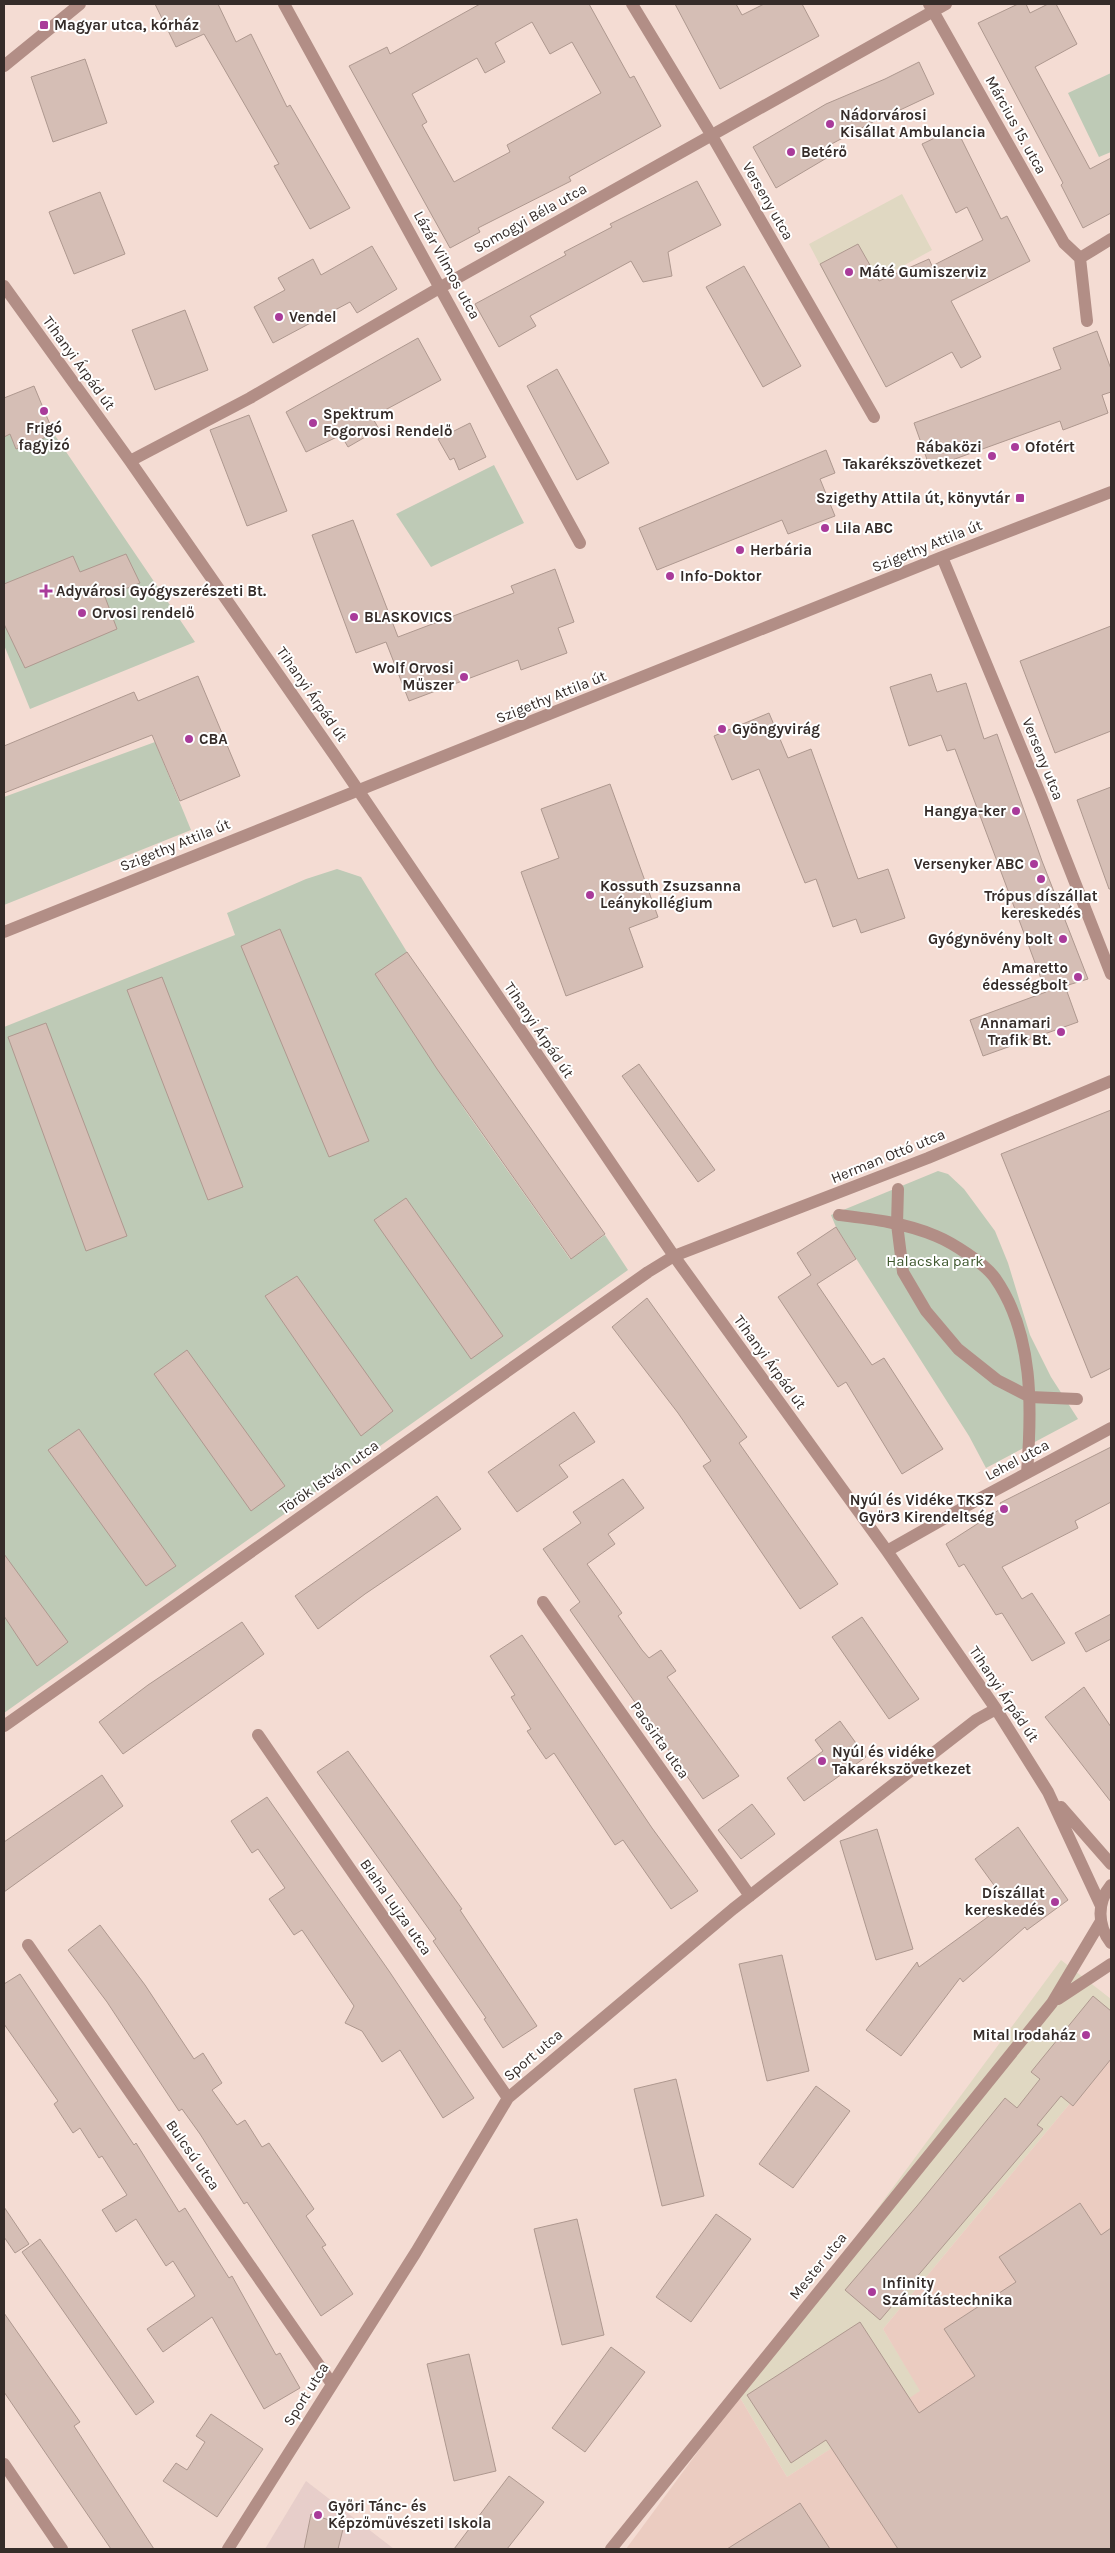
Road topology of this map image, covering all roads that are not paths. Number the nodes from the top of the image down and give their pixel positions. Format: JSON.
{"nodes":[{"id":1,"x":80,"y":4,"type":"edge"},
{"id":2,"x":284,"y":4,"type":"edge"},
{"id":3,"x":632,"y":4,"type":"edge"},
{"id":4,"x":946,"y":4,"type":"edge"},
{"id":5,"x":931,"y":7,"type":"edge"},
{"id":6,"x":32,"y":43,"type":"junction"},
{"id":7,"x":4,"y":61,"type":"edge"},
{"id":8,"x":4,"y":66,"type":"edge"},
{"id":9,"x":712,"y":136,"type":"junction"},
{"id":10,"x":1111,"y":239,"type":"edge"},
{"id":11,"x":1080,"y":258,"type":"junction"},
{"id":12,"x":4,"y":286,"type":"edge"},
{"id":13,"x":441,"y":287,"type":"junction"},
{"id":14,"x":1087,"y":321,"type":"dead end"},
{"id":15,"x":874,"y":416,"type":"dead end"},
{"id":16,"x":130,"y":461,"type":"junction"},
{"id":17,"x":1111,"y":492,"type":"edge"},
{"id":18,"x":580,"y":543,"type":"dead end"},
{"id":19,"x":942,"y":557,"type":"junction"},
{"id":20,"x":358,"y":790,"type":"junction"},
{"id":21,"x":4,"y":932,"type":"edge"},
{"id":22,"x":1111,"y":974,"type":"edge"},
{"id":23,"x":1111,"y":1081,"type":"edge"},
{"id":24,"x":898,"y":1190,"type":"dead end"},
{"id":25,"x":840,"y":1215,"type":"dead end"},
{"id":26,"x":897,"y":1224,"type":"junction"},
{"id":27,"x":674,"y":1256,"type":"junction"},
{"id":28,"x":1030,"y":1397,"type":"junction"},
{"id":29,"x":1077,"y":1399,"type":"dead end"},
{"id":30,"x":1111,"y":1428,"type":"edge"},
{"id":31,"x":1027,"y":1473,"type":"junction"},
{"id":32,"x":887,"y":1551,"type":"junction"},
{"id":33,"x":543,"y":1602,"type":"dead end"},
{"id":34,"x":996,"y":1709,"type":"junction"},
{"id":35,"x":4,"y":1726,"type":"edge"},
{"id":36,"x":258,"y":1735,"type":"dead end"},
{"id":37,"x":1048,"y":1792,"type":"junction"},
{"id":38,"x":1111,"y":1864,"type":"edge"},
{"id":39,"x":1111,"y":1885,"type":"edge"},
{"id":40,"x":750,"y":1896,"type":"junction"},
{"id":41,"x":1101,"y":1906,"type":"junction"},
{"id":42,"x":1101,"y":1922,"type":"junction"},
{"id":43,"x":1111,"y":1943,"type":"edge"},
{"id":44,"x":28,"y":1946,"type":"dead end"},
{"id":45,"x":1111,"y":1964,"type":"edge"},
{"id":46,"x":1052,"y":2003,"type":"junction"},
{"id":47,"x":508,"y":2098,"type":"junction"},
{"id":48,"x":332,"y":2384,"type":"junction"},
{"id":49,"x":4,"y":2464,"type":"edge"},
{"id":50,"x":62,"y":2549,"type":"edge"},
{"id":51,"x":228,"y":2549,"type":"edge"},
{"id":52,"x":611,"y":2549,"type":"edge"}],
"edges":[{"from":1,"to":6,"type":"street"},
{"from":2,"to":13,"type":"street","name":"Lázár Vilmos utca"},
{"from":3,"to":9,"type":"street","name":"Verseny utca"},
{"from":4,"to":5,"type":"street","name":"Somogyi Béla utca"},
{"from":5,"to":9,"type":"street","name":"Somogyi Béla utca"},
{"from":5,"to":11,"type":"street","name":"Március 15. utca"},
{"from":6,"to":7,"type":"street"},
{"from":6,"to":8,"type":"street"},
{"from":9,"to":13,"type":"street","name":"Somogyi Béla utca"},
{"from":9,"to":15,"type":"street","name":"Verseny utca"},
{"from":10,"to":11,"type":"street"},
{"from":11,"to":14,"type":"street"},
{"from":12,"to":16,"type":"street","name":"Tihanyi Árpád út"},
{"from":13,"to":16,"type":"street","name":"Somogyi Béla utca"},
{"from":13,"to":18,"type":"street","name":"Lázár Vilmos utca"},
{"from":16,"to":20,"type":"street","name":"Tihanyi Árpád út"},
{"from":17,"to":19,"type":"street","name":"Szigethy Attila út"},
{"from":19,"to":20,"type":"street","name":"Szigethy Attila út"},
{"from":19,"to":22,"type":"street","name":"Verseny utca"},
{"from":20,"to":21,"type":"street","name":"Szigethy Attila út"},
{"from":20,"to":27,"type":"street","name":"Tihanyi Árpád út"},
{"from":23,"to":27,"type":"street","name":"Herman Ottó utca"},
{"from":24,"to":26,"type":"street"},
{"from":25,"to":26,"type":"street"},
{"from":26,"to":28,"type":"street"},
{"from":26,"to":28,"type":"street"},
{"from":27,"to":32,"type":"street","name":"Tihanyi Árpád út"},
{"from":27,"to":35,"type":"street","name":"Török István utca"},
{"from":28,"to":29,"type":"street"},
{"from":28,"to":31,"type":"street"},
{"from":30,"to":31,"type":"street","name":"Lehel utca"},
{"from":31,"to":32,"type":"street","name":"Lehel utca"},
{"from":32,"to":34,"type":"street","name":"Tihanyi Árpád út"},
{"from":33,"to":40,"type":"street","name":"Pacsirta utca"},
{"from":34,"to":37,"type":"street","name":"Tihanyi Árpád út"},
{"from":34,"to":40,"type":"street","name":"Sport utca"},
{"from":36,"to":47,"type":"street","name":"Blaha Lujza utca"},
{"from":37,"to":38,"type":"street","name":"Tihanyi Árpád út"},
{"from":37,"to":41,"type":"street","name":"Tihanyi Árpád út"},
{"from":39,"to":41,"type":"street","name":"Tihanyi Árpád út"},
{"from":40,"to":47,"type":"street","name":"Sport utca"},
{"from":41,"to":42,"type":"street","name":"Tihanyi Árpád út"},
{"from":42,"to":43,"type":"street","name":"Tihanyi Árpád út"},
{"from":42,"to":46,"type":"street","name":"Mester utca"},
{"from":44,"to":48,"type":"street","name":"Bulcsú utca"},
{"from":45,"to":46,"type":"street","name":"Mester utca"},
{"from":46,"to":52,"type":"street","name":"Mester utca"},
{"from":47,"to":48,"type":"street","name":"Sport utca"},
{"from":48,"to":51,"type":"street","name":"Sport utca"},
{"from":49,"to":50,"type":"street"}]}
